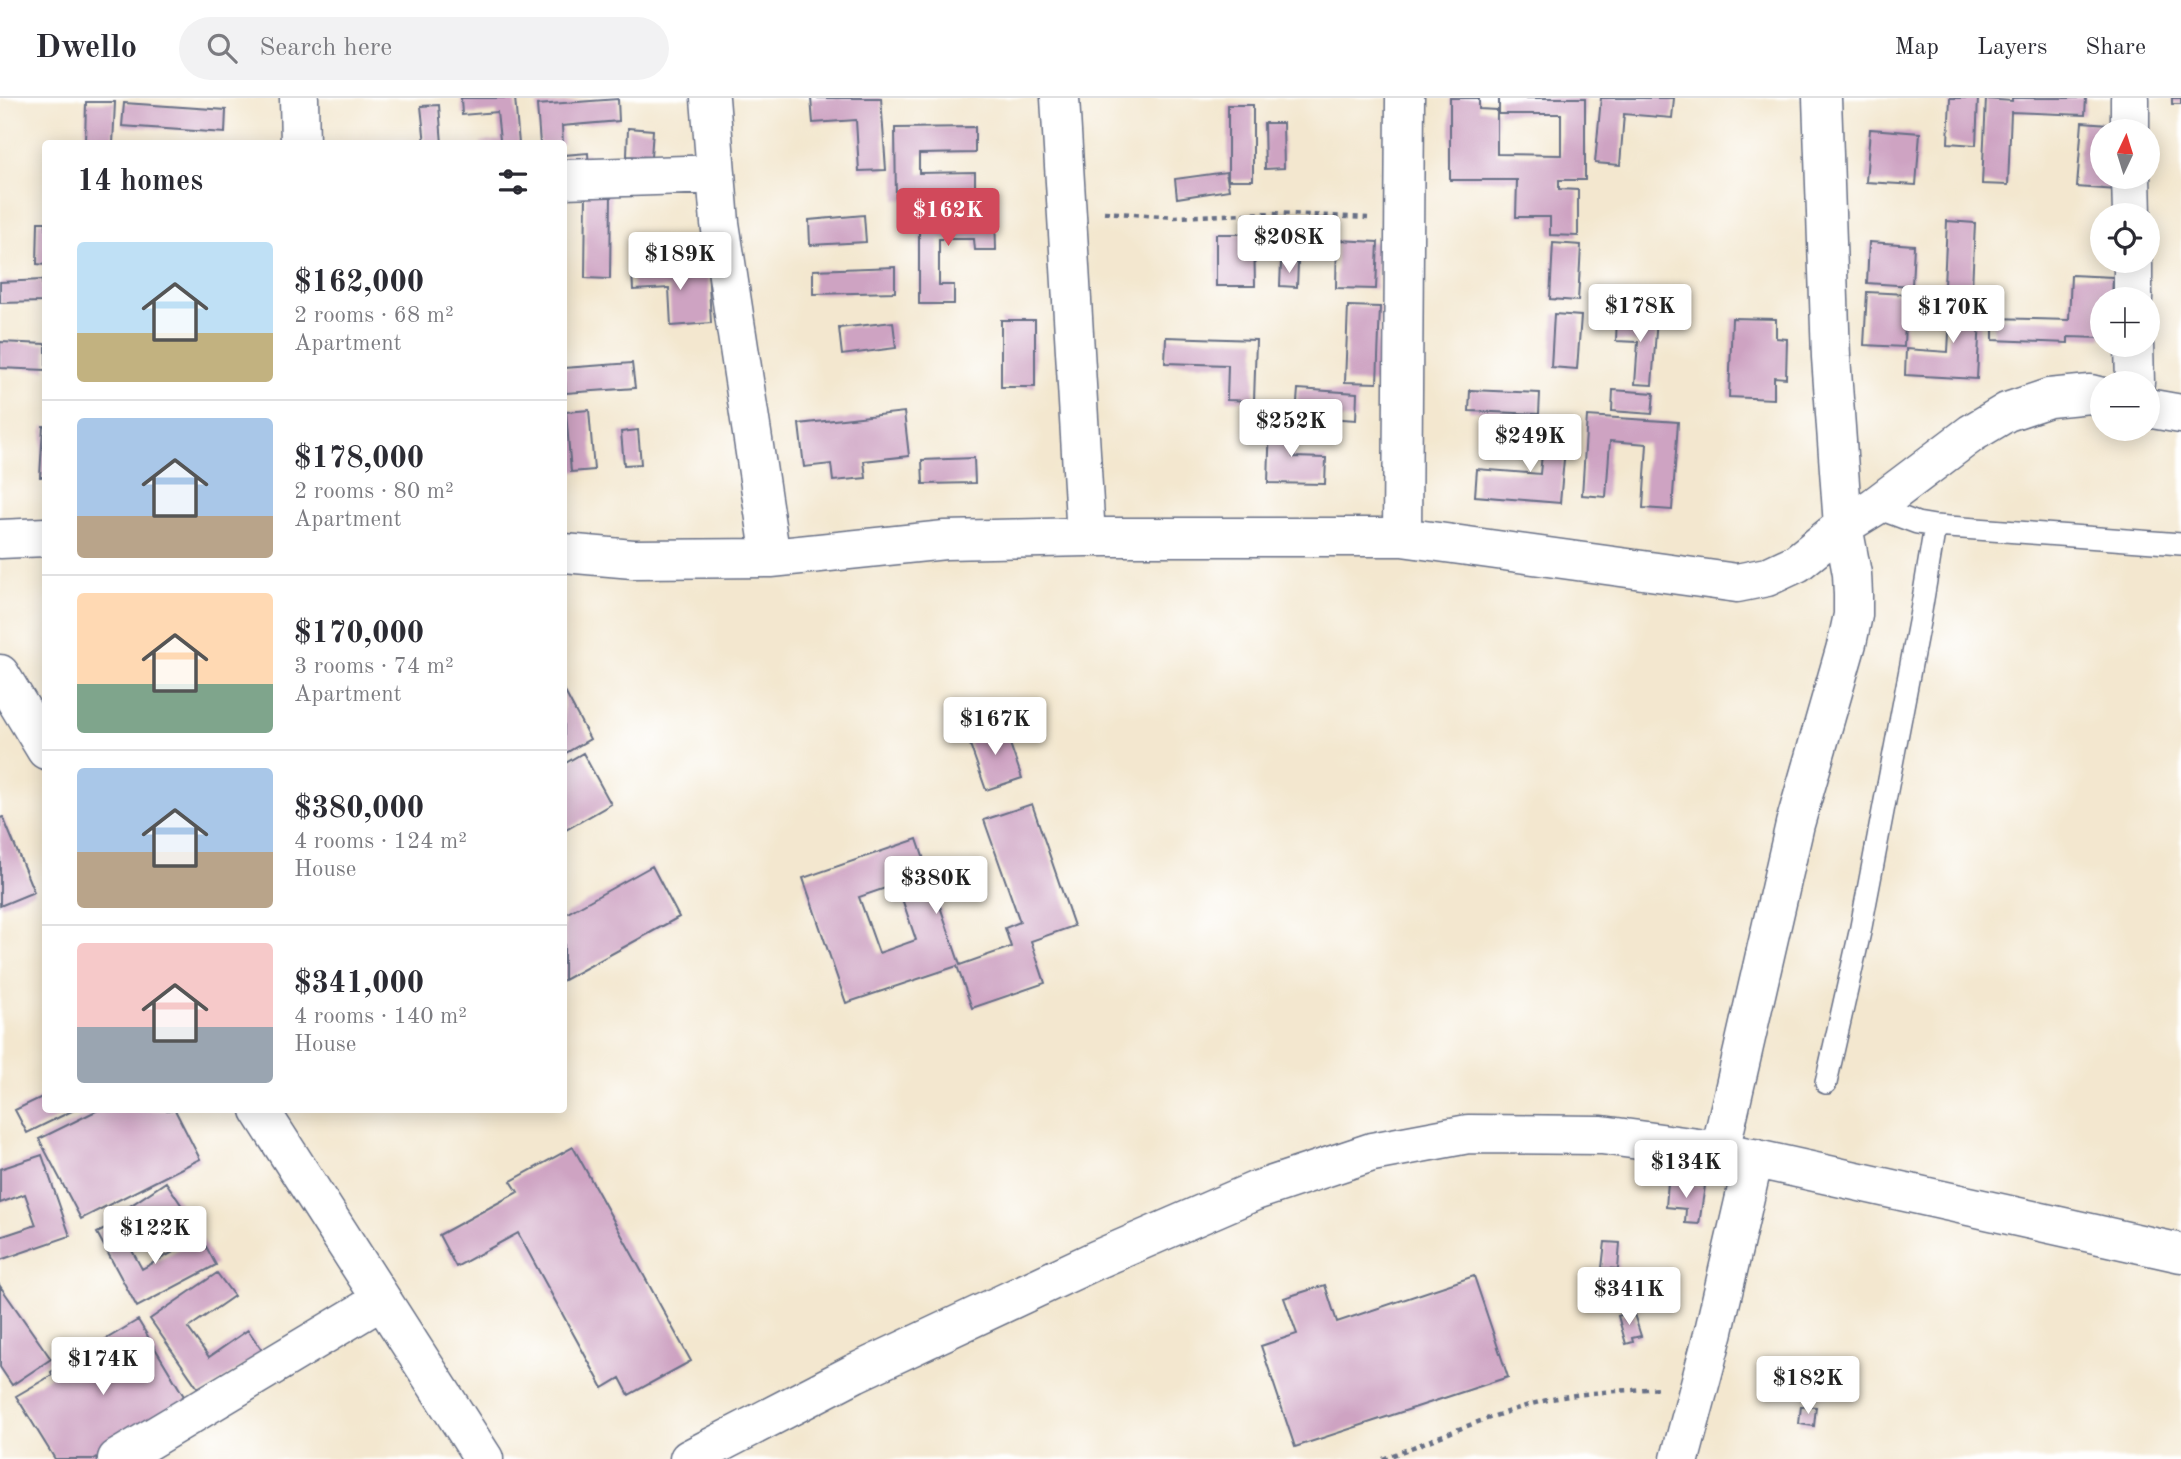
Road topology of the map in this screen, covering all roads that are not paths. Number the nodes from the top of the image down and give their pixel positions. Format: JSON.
{"nodes":[{"id":1,"x":299,"y":98,"type":"edge"},
{"id":2,"x":709,"y":98,"type":"edge"},
{"id":3,"x":1060,"y":98,"type":"edge"},
{"id":4,"x":1405,"y":98,"type":"edge"},
{"id":5,"x":1822,"y":98,"type":"edge"},
{"id":6,"x":2130,"y":98,"type":"edge"},
{"id":7,"x":2130,"y":119,"type":"edge"},
{"id":8,"x":300,"y":140,"type":"edge"},
{"id":9,"x":716,"y":174,"type":"junction"},
{"id":10,"x":567,"y":179,"type":"edge"},
{"id":11,"x":2090,"y":394,"type":"edge"},
{"id":12,"x":2160,"y":410,"type":"edge"},
{"id":13,"x":2181,"y":414,"type":"edge"},
{"id":14,"x":1858,"y":517,"type":"junction"},
{"id":15,"x":1936,"y":526,"type":"junction"},
{"id":16,"x":42,"y":537,"type":"edge"},
{"id":17,"x":1086,"y":537,"type":"junction"},
{"id":18,"x":1402,"y":537,"type":"junction"},
{"id":19,"x":0,"y":538,"type":"edge"},
{"id":20,"x":2181,"y":544,"type":"edge"},
{"id":21,"x":567,"y":553,"type":"edge"},
{"id":22,"x":771,"y":558,"type":"junction"},
{"id":23,"x":0,"y":674,"type":"edge"},
{"id":24,"x":11,"y":718,"type":"edge"},
{"id":25,"x":42,"y":746,"type":"edge"},
{"id":26,"x":1826,"y":1083,"type":"dead end"},
{"id":27,"x":262,"y":1113,"type":"edge"},
{"id":28,"x":1737,"y":1154,"type":"junction"},
{"id":29,"x":2181,"y":1253,"type":"edge"},
{"id":30,"x":382,"y":1300,"type":"junction"},
{"id":31,"x":117,"y":1459,"type":"edge"},
{"id":32,"x":484,"y":1459,"type":"edge"},
{"id":33,"x":689,"y":1459,"type":"edge"},
{"id":34,"x":1680,"y":1459,"type":"edge"}],
"edges":[{"from":1,"to":8,"type":"street"},
{"from":2,"to":9,"type":"street"},
{"from":3,"to":17,"type":"street"},
{"from":4,"to":18,"type":"street"},
{"from":5,"to":14,"type":"street"},
{"from":6,"to":7,"type":"street"},
{"from":9,"to":10,"type":"street"},
{"from":9,"to":22,"type":"street"},
{"from":11,"to":14,"type":"street"},
{"from":12,"to":13,"type":"street"},
{"from":14,"to":15,"type":"lane"},
{"from":14,"to":18,"type":"street"},
{"from":14,"to":28,"type":"street"},
{"from":15,"to":20,"type":"lane"},
{"from":15,"to":26,"type":"lane"},
{"from":16,"to":19,"type":"street"},
{"from":17,"to":18,"type":"street"},
{"from":17,"to":22,"type":"street"},
{"from":21,"to":22,"type":"street"},
{"from":23,"to":24,"type":"street"},
{"from":24,"to":25,"type":"street"},
{"from":27,"to":30,"type":"street"},
{"from":28,"to":29,"type":"street"},
{"from":28,"to":33,"type":"street"},
{"from":28,"to":34,"type":"street"},
{"from":30,"to":31,"type":"street"},
{"from":30,"to":32,"type":"street"}]}
